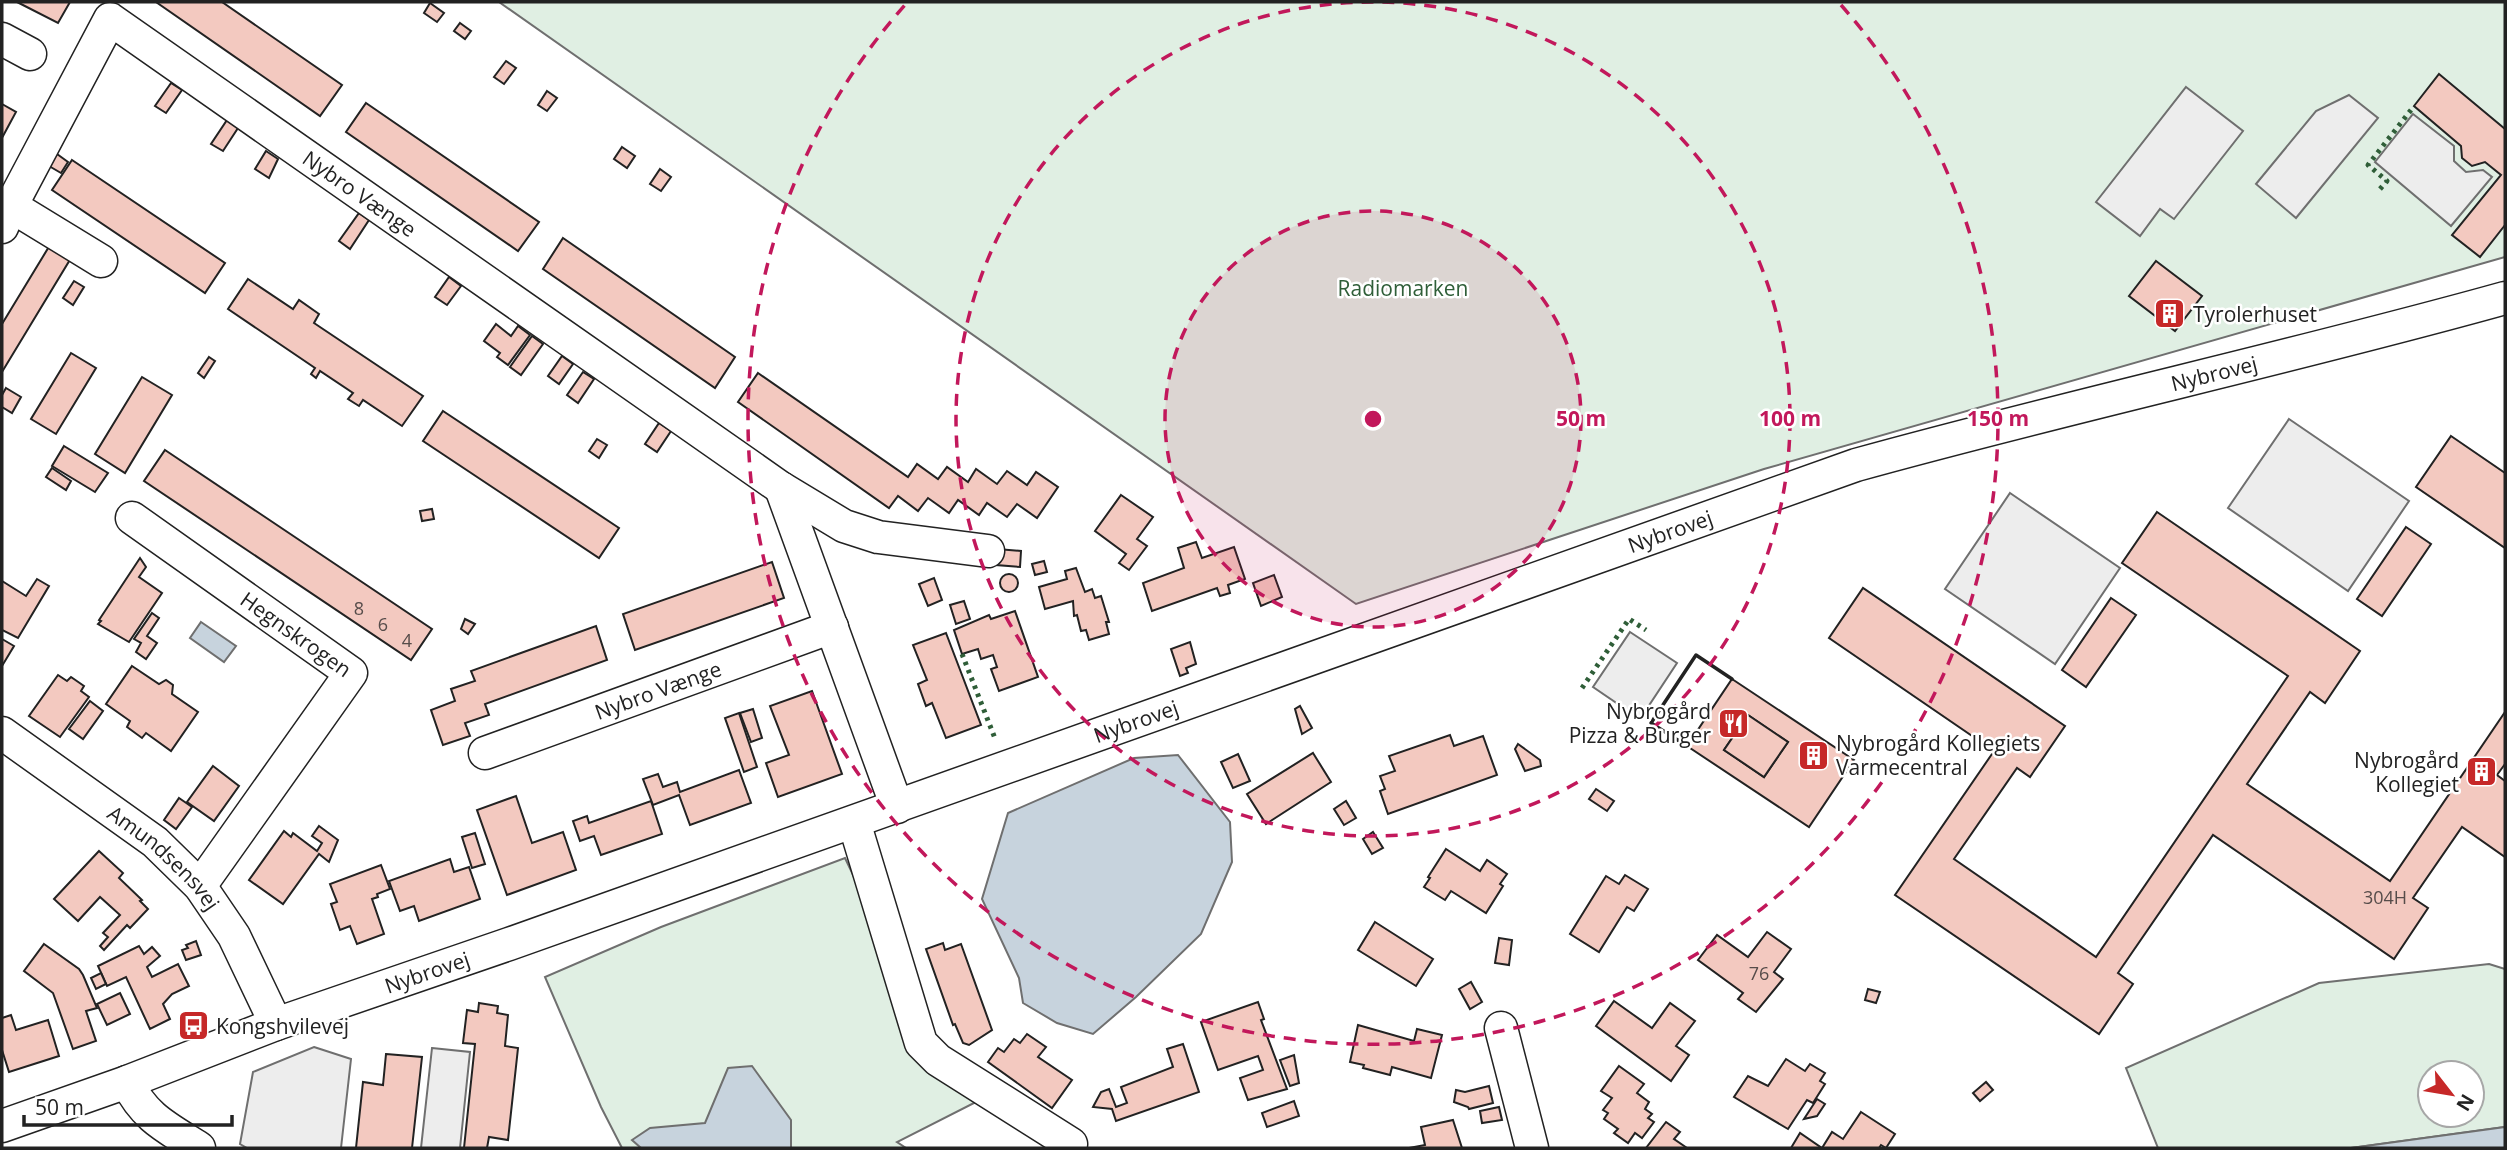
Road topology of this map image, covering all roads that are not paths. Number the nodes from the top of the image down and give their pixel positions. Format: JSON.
{"nodes":[{"id":1,"x":2,"y":40,"type":"edge"},
{"id":2,"x":30,"y":54,"type":"dead end"},
{"id":3,"x":6,"y":217,"type":"edge"},
{"id":4,"x":101,"y":261,"type":"dead end"},
{"id":5,"x":2505,"y":298,"type":"edge"},
{"id":6,"x":781,"y":488,"type":"junction"},
{"id":7,"x":132,"y":518,"type":"dead end"},
{"id":8,"x":988,"y":551,"type":"dead end"},
{"id":9,"x":832,"y":627,"type":"junction"},
{"id":10,"x":2,"y":733,"type":"edge"},
{"id":11,"x":485,"y":753,"type":"dead end"},
{"id":12,"x":897,"y":807,"type":"junction"},
{"id":13,"x":854,"y":822,"type":"junction"},
{"id":14,"x":200,"y":886,"type":"junction"},
{"id":15,"x":276,"y":1024,"type":"junction"},
{"id":16,"x":1501,"y":1028,"type":"dead end"},
{"id":17,"x":127,"y":1082,"type":"junction"},
{"id":18,"x":2,"y":1126,"type":"edge"},
{"id":19,"x":1071,"y":1144,"type":"dead end"},
{"id":20,"x":199,"y":1148,"type":"edge"},
{"id":21,"x":1532,"y":1148,"type":"edge"}],
"edges":[{"from":1,"to":2,"type":"street"},
{"from":3,"to":4,"type":"street","name":"Nybro Vænge"},
{"from":3,"to":6,"type":"street","name":"Nybro Vænge"},
{"from":5,"to":12,"type":"street","name":"Nybrovej"},
{"from":6,"to":8,"type":"street","name":"Nybro Vænge"},
{"from":6,"to":9,"type":"street"},
{"from":7,"to":14,"type":"street","name":"Hegnskrogen"},
{"from":9,"to":11,"type":"street","name":"Nybro Vænge"},
{"from":9,"to":12,"type":"street"},
{"from":10,"to":14,"type":"street","name":"Amundsensvej"},
{"from":12,"to":13,"type":"street","name":"Nybrovej"},
{"from":13,"to":15,"type":"street","name":"Nybrovej"},
{"from":13,"to":19,"type":"street"},
{"from":14,"to":15,"type":"street","name":"Amundsensvej"},
{"from":15,"to":17,"type":"street","name":"Nybrovej"},
{"from":16,"to":21,"type":"street"},
{"from":17,"to":18,"type":"street","name":"Nybrovej"},
{"from":17,"to":20,"type":"street"}]}
